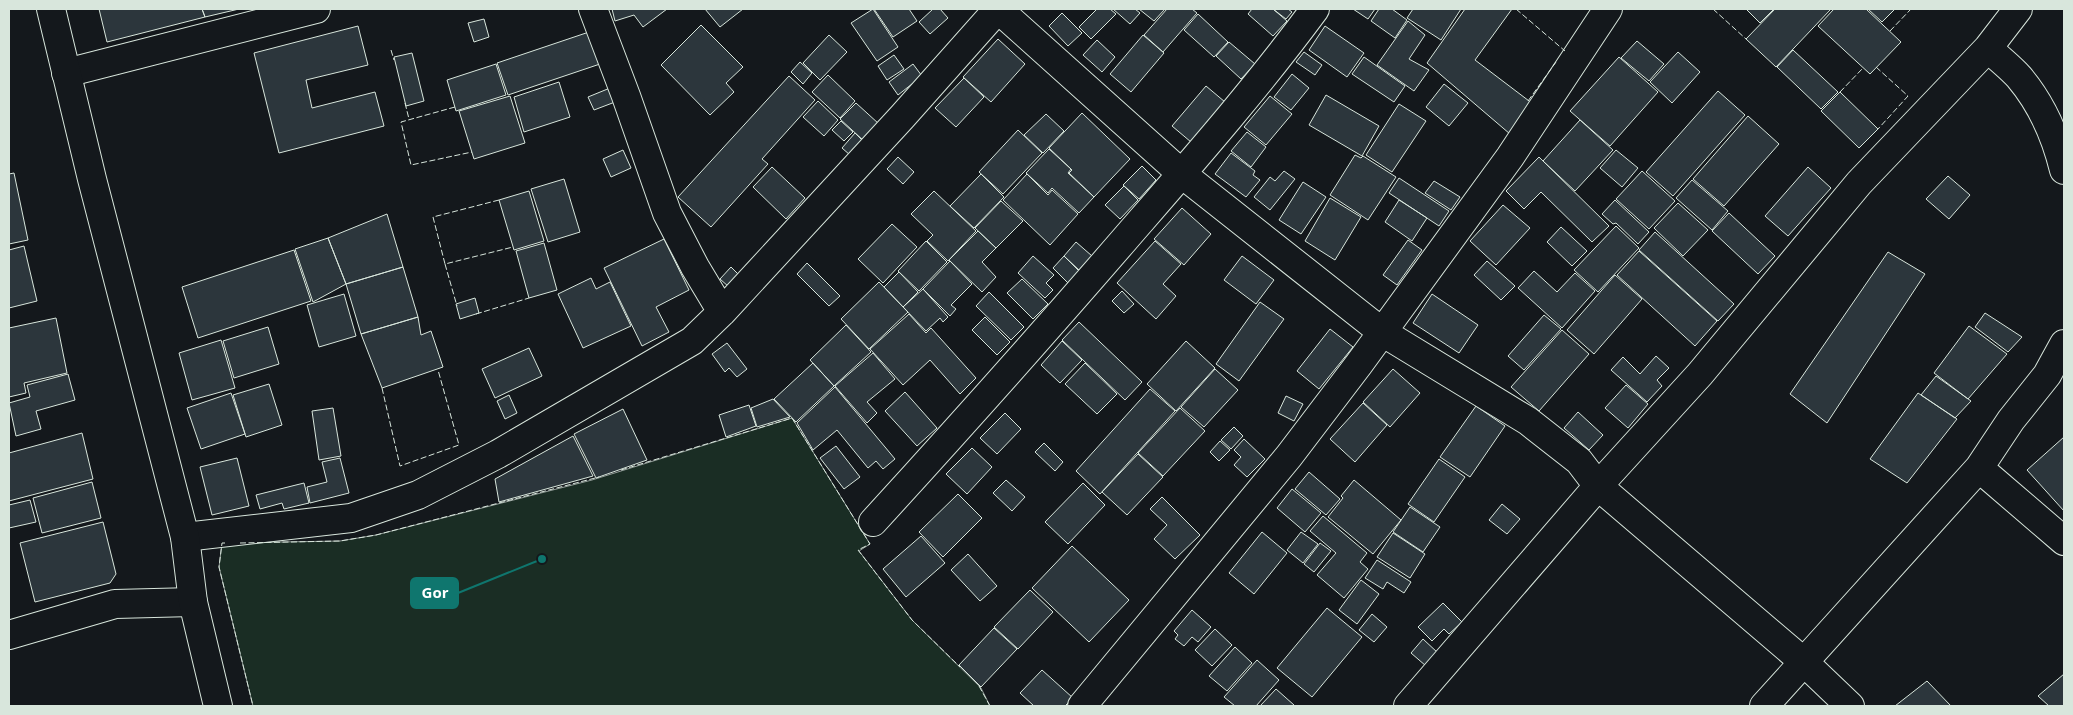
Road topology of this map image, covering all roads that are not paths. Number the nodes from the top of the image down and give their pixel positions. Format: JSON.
{"nodes":[{"id":1,"x":51,"y":9,"type":"edge"},
{"id":2,"x":316,"y":9,"type":"edge"},
{"id":3,"x":593,"y":9,"type":"edge"},
{"id":4,"x":998,"y":9,"type":"edge"},
{"id":5,"x":1315,"y":9,"type":"edge"},
{"id":6,"x":1608,"y":9,"type":"edge"},
{"id":7,"x":2018,"y":9,"type":"edge"},
{"id":8,"x":1988,"y":48,"type":"junction"},
{"id":9,"x":66,"y":73,"type":"junction"},
{"id":10,"x":2064,"y":170,"type":"edge"},
{"id":11,"x":1182,"y":174,"type":"junction"},
{"id":12,"x":722,"y":312,"type":"junction"},
{"id":13,"x":1382,"y":332,"type":"junction"},
{"id":14,"x":2064,"y":344,"type":"edge"},
{"id":15,"x":1979,"y":468,"type":"junction"},
{"id":16,"x":1598,"y":486,"type":"junction"},
{"id":17,"x":872,"y":522,"type":"dead end"},
{"id":18,"x":185,"y":537,"type":"junction"},
{"id":19,"x":2064,"y":541,"type":"edge"},
{"id":20,"x":193,"y":602,"type":"junction"},
{"id":21,"x":9,"y":635,"type":"edge"},
{"id":22,"x":1804,"y":663,"type":"junction"},
{"id":23,"x":218,"y":706,"type":"edge"},
{"id":24,"x":1082,"y":706,"type":"edge"},
{"id":25,"x":1408,"y":706,"type":"edge"},
{"id":26,"x":1764,"y":706,"type":"edge"},
{"id":27,"x":1850,"y":706,"type":"edge"}],
"edges":[{"from":1,"to":9,"type":"street"},
{"from":2,"to":9,"type":"street"},
{"from":3,"to":12,"type":"street"},
{"from":4,"to":11,"type":"street"},
{"from":4,"to":12,"type":"street"},
{"from":5,"to":11,"type":"street"},
{"from":6,"to":13,"type":"street"},
{"from":7,"to":8,"type":"street"},
{"from":8,"to":10,"type":"street"},
{"from":8,"to":16,"type":"street"},
{"from":9,"to":18,"type":"street"},
{"from":11,"to":13,"type":"street"},
{"from":11,"to":17,"type":"street"},
{"from":12,"to":18,"type":"street"},
{"from":13,"to":16,"type":"street"},
{"from":13,"to":24,"type":"street"},
{"from":14,"to":15,"type":"street"},
{"from":15,"to":19,"type":"street"},
{"from":15,"to":22,"type":"street"},
{"from":16,"to":22,"type":"street"},
{"from":16,"to":25,"type":"street"},
{"from":18,"to":20,"type":"street"},
{"from":20,"to":21,"type":"street"},
{"from":20,"to":23,"type":"street"},
{"from":22,"to":26,"type":"street"},
{"from":22,"to":27,"type":"street"}]}
